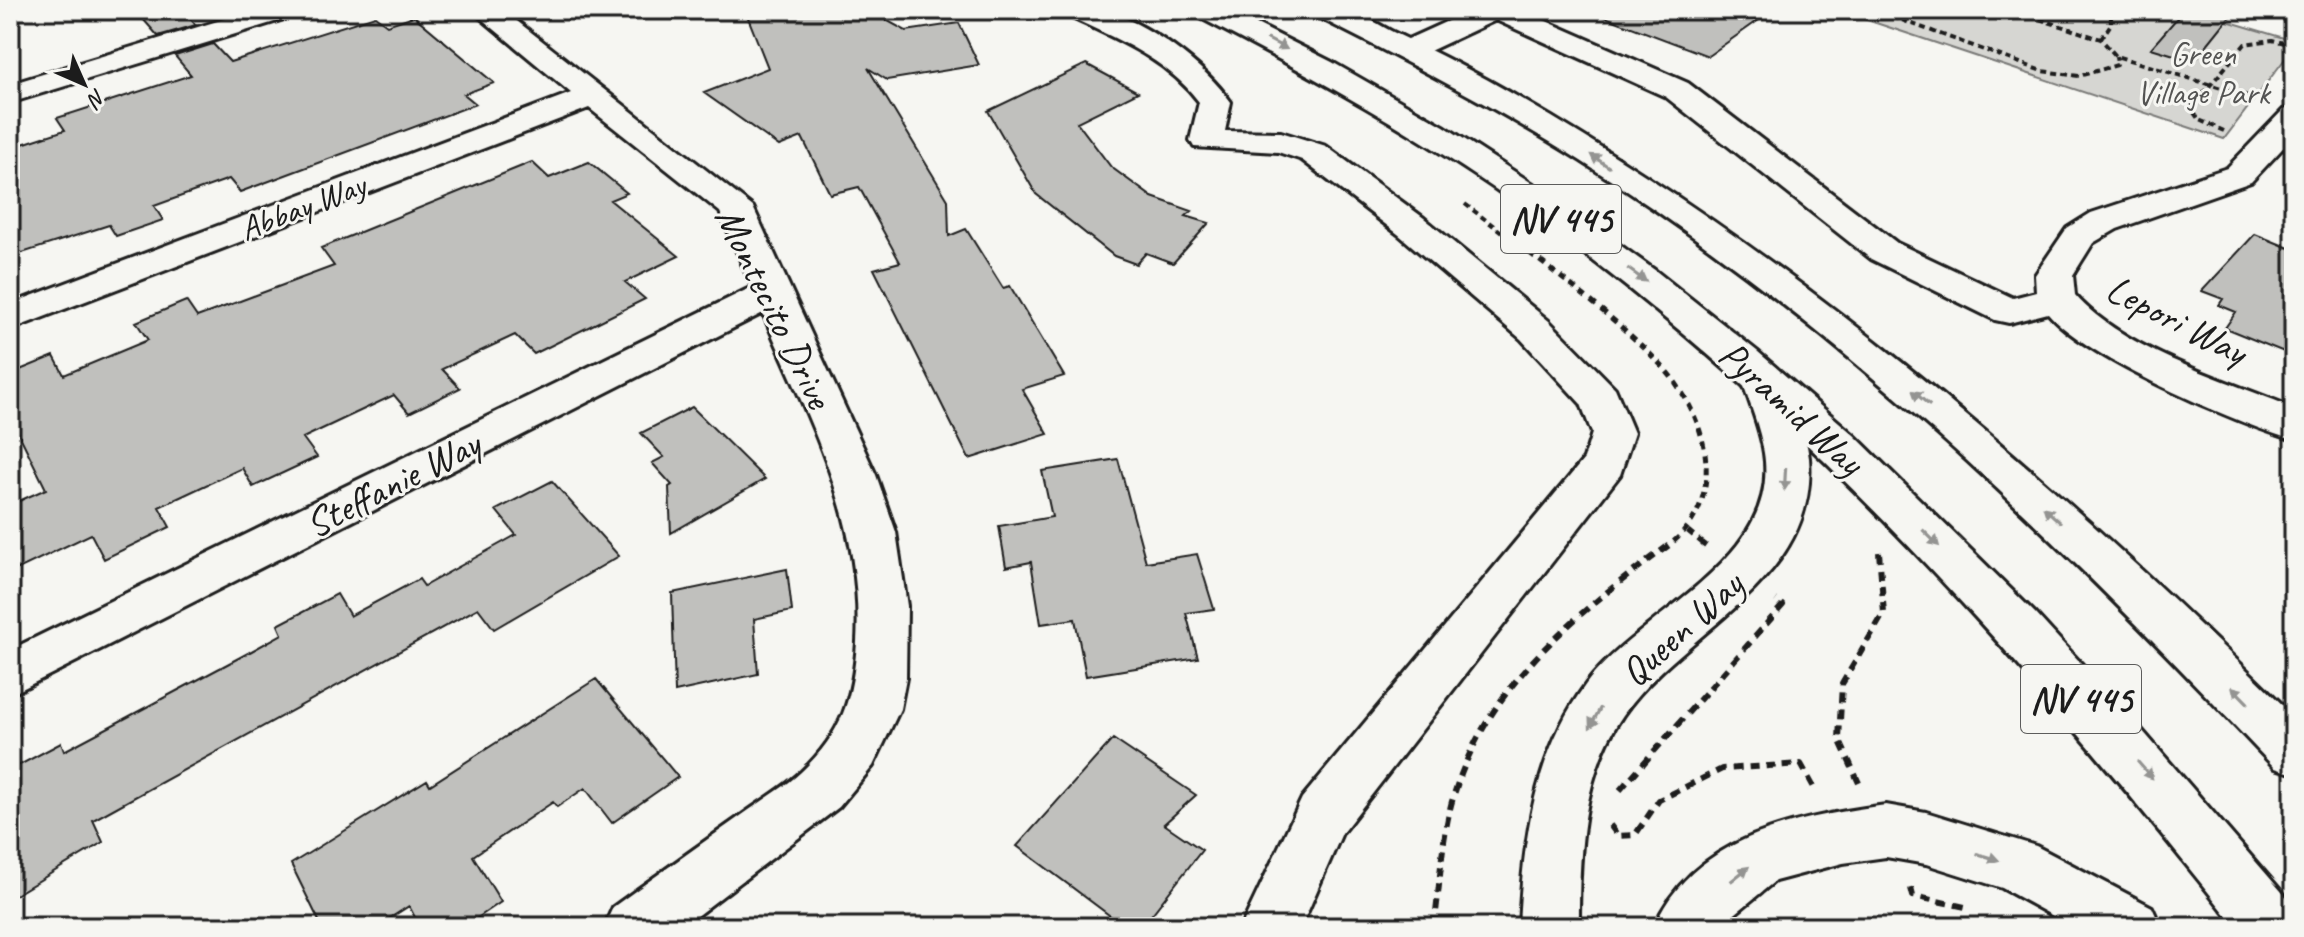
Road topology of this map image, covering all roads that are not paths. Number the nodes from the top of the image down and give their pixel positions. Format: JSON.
{"nodes":[{"id":1,"x":284,"y":10,"type":"edge"},
{"id":2,"x":485,"y":10,"type":"edge"},
{"id":3,"x":1078,"y":10,"type":"edge"},
{"id":4,"x":1207,"y":10,"type":"edge"},
{"id":5,"x":1326,"y":10,"type":"edge"},
{"id":6,"x":1494,"y":11,"type":"edge"},
{"id":7,"x":1408,"y":50,"type":"junction"},
{"id":8,"x":10,"y":94,"type":"edge"},
{"id":9,"x":594,"y":95,"type":"junction"},
{"id":10,"x":2292,"y":125,"type":"edge"},
{"id":11,"x":773,"y":292,"type":"junction"},
{"id":12,"x":2057,"y":299,"type":"junction"},
{"id":13,"x":10,"y":318,"type":"edge"},
{"id":14,"x":1761,"y":377,"type":"junction"},
{"id":15,"x":2294,"y":425,"type":"edge"},
{"id":16,"x":10,"y":674,"type":"edge"},
{"id":17,"x":2294,"y":751,"type":"edge"},
{"id":18,"x":634,"y":927,"type":"edge"},
{"id":19,"x":1271,"y":927,"type":"edge"},
{"id":20,"x":1549,"y":927,"type":"edge"},
{"id":21,"x":1684,"y":927,"type":"edge"},
{"id":22,"x":2131,"y":927,"type":"edge"},
{"id":23,"x":2273,"y":927,"type":"edge"}],
"edges":[{"from":1,"to":8,"type":"street"},
{"from":2,"to":9,"type":"street","name":"Montecito Drive"},
{"from":3,"to":19,"type":"street"},
{"from":4,"to":14,"type":"street","name":"Pyramid Way","number":"NV 445","one_way":true},
{"from":5,"to":7,"type":"street","name":"Pyramid Way","number":"NV 445"},
{"from":6,"to":7,"type":"street"},
{"from":6,"to":12,"type":"street"},
{"from":17,"to":7,"type":"street","name":"Pyramid Way","number":"NV 445","one_way":true},
{"from":9,"to":11,"type":"street","name":"Montecito Drive"},
{"from":9,"to":13,"type":"street","name":"Abbay Way"},
{"from":10,"to":12,"type":"street","name":"Lepori Way"},
{"from":11,"to":16,"type":"street","name":"Steffanie Way"},
{"from":11,"to":18,"type":"street","name":"Montecito Drive"},
{"from":12,"to":15,"type":"street","name":"Lepori Way"},
{"from":14,"to":20,"type":"street","name":"Queen Way","one_way":true},
{"from":14,"to":23,"type":"street","name":"Pyramid Way","number":"NV 445","one_way":true},
{"from":21,"to":22,"type":"street","one_way":true}]}
